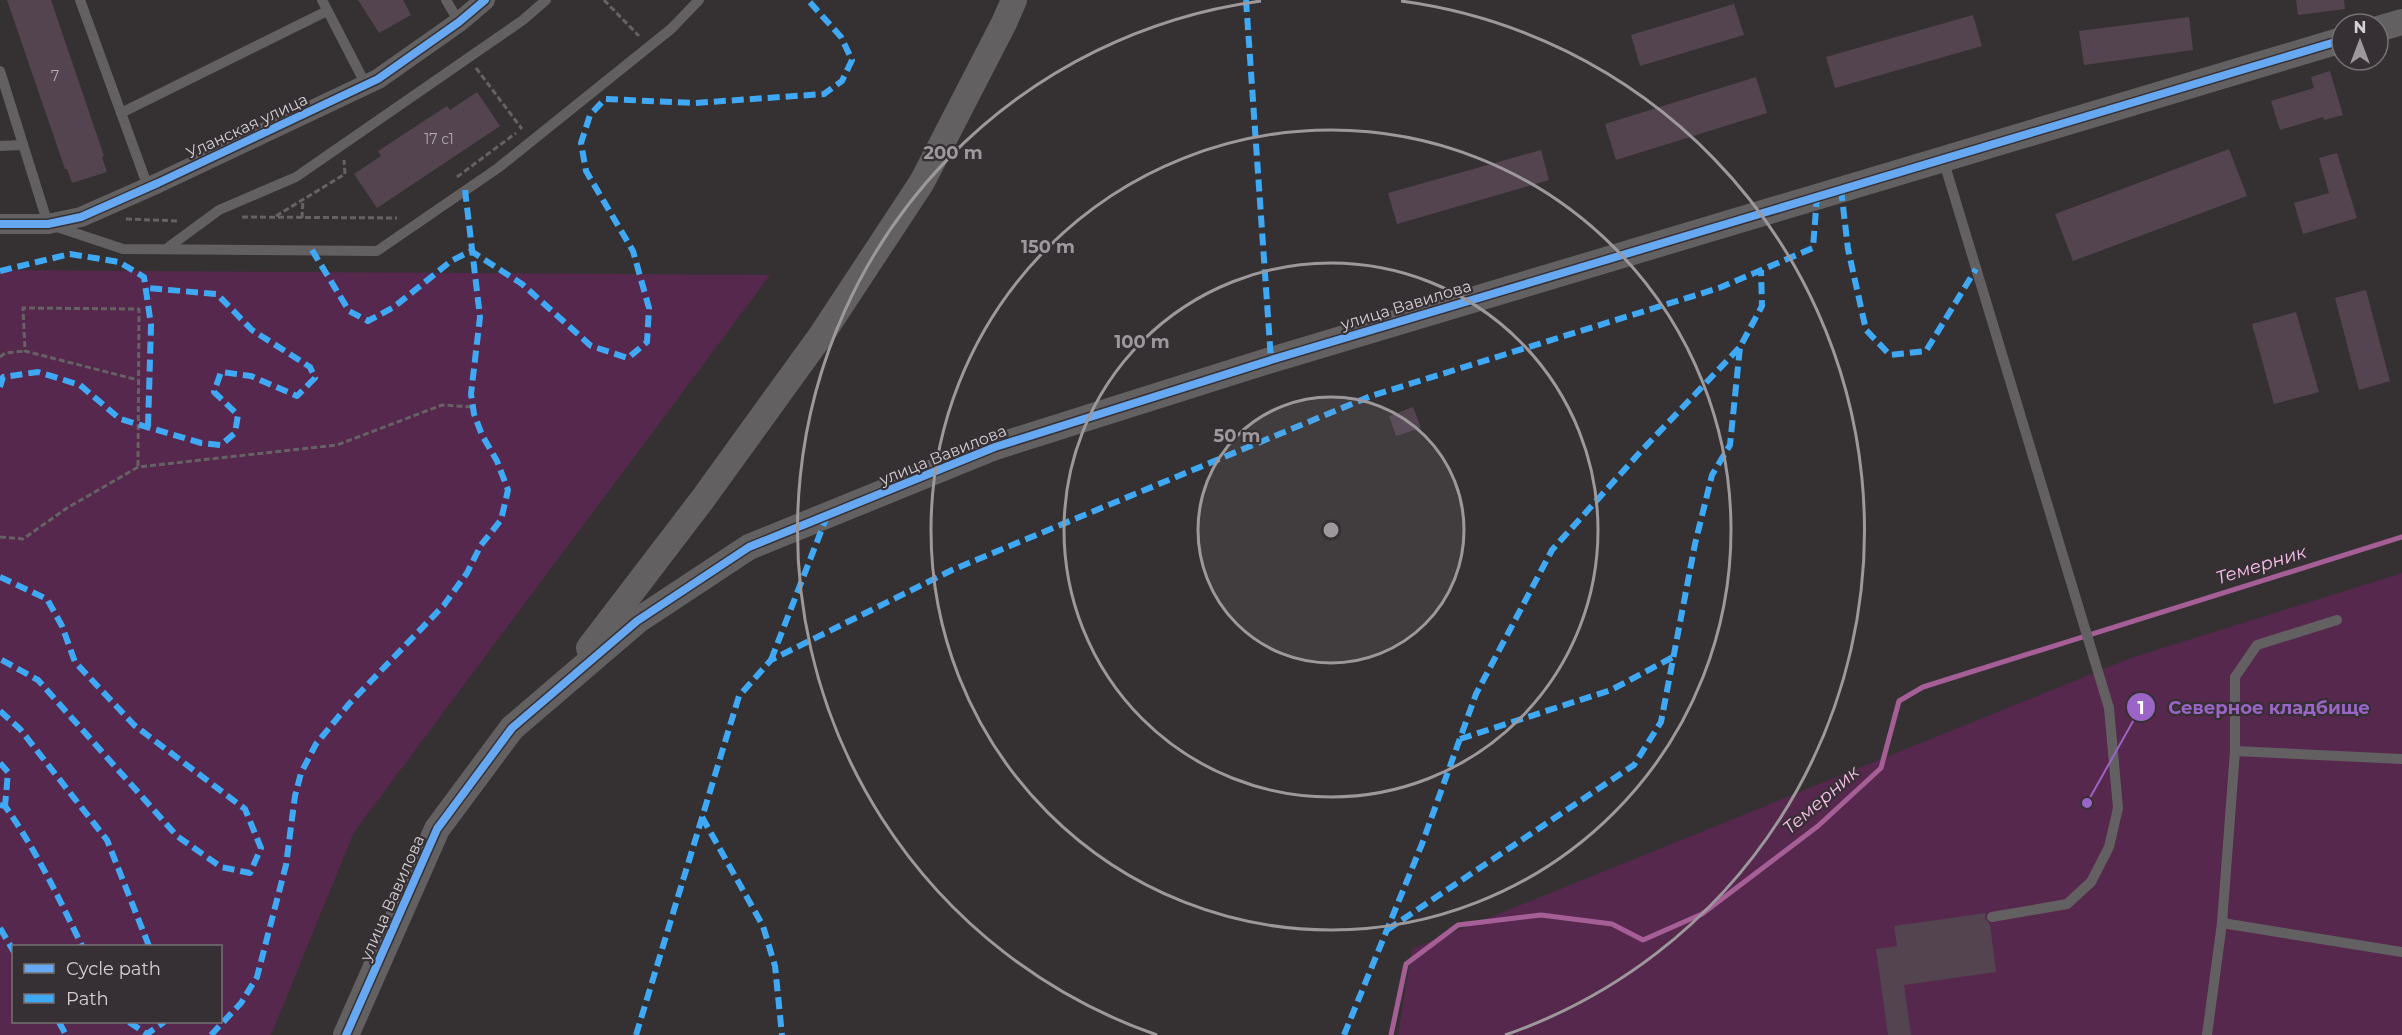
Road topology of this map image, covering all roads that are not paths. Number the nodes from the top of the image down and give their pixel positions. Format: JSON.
{"nodes":[{"id":1,"x":80,"y":0,"type":"edge"},
{"id":2,"x":322,"y":0,"type":"edge"},
{"id":3,"x":446,"y":0,"type":"edge"},
{"id":4,"x":485,"y":0,"type":"edge"},
{"id":5,"x":546,"y":0,"type":"edge"},
{"id":6,"x":699,"y":0,"type":"edge"},
{"id":7,"x":1014,"y":0,"type":"edge"},
{"id":8,"x":327,"y":11,"type":"junction"},
{"id":9,"x":459,"y":22,"type":"junction"},
{"id":10,"x":2330,"y":44,"type":"edge"},
{"id":11,"x":0,"y":71,"type":"edge"},
{"id":12,"x":366,"y":85,"type":"junction"},
{"id":13,"x":121,"y":113,"type":"junction"},
{"id":14,"x":23,"y":145,"type":"junction"},
{"id":15,"x":0,"y":146,"type":"edge"},
{"id":16,"x":1942,"y":159,"type":"junction"},
{"id":17,"x":148,"y":187,"type":"junction"},
{"id":18,"x":0,"y":224,"type":"edge"},
{"id":19,"x":48,"y":224,"type":"junction"},
{"id":20,"x":166,"y":249,"type":"junction"},
{"id":21,"x":2337,"y":620,"type":"dead end"},
{"id":22,"x":556,"y":691,"type":"junction"},
{"id":23,"x":2235,"y":751,"type":"junction"},
{"id":24,"x":2402,"y":759,"type":"edge"},
{"id":25,"x":1992,"y":917,"type":"dead end"},
{"id":26,"x":2222,"y":923,"type":"junction"},
{"id":27,"x":2402,"y":952,"type":"edge"},
{"id":28,"x":346,"y":1035,"type":"edge"},
{"id":29,"x":2206,"y":1035,"type":"edge"}],
"edges":[{"from":1,"to":13,"type":"lane"},
{"from":2,"to":8,"type":"lane"},
{"from":3,"to":9,"type":"lane"},
{"from":4,"to":9,"type":"street","name":"Уланская улица"},
{"from":5,"to":20,"type":"lane"},
{"from":6,"to":20,"type":"lane"},
{"from":7,"to":22,"type":"street","name":"улица Вавилова"},
{"from":8,"to":12,"type":"lane"},
{"from":8,"to":13,"type":"lane"},
{"from":9,"to":12,"type":"street","name":"Уланская улица"},
{"from":10,"to":16,"type":"street","name":"улица Вавилова"},
{"from":11,"to":14,"type":"lane"},
{"from":12,"to":17,"type":"street","name":"Уланская улица"},
{"from":13,"to":17,"type":"lane"},
{"from":14,"to":15,"type":"lane"},
{"from":14,"to":19,"type":"lane"},
{"from":16,"to":22,"type":"street","name":"улица Вавилова"},
{"from":16,"to":25,"type":"lane"},
{"from":17,"to":19,"type":"street","name":"Уланская улица"},
{"from":18,"to":19,"type":"street","name":"Уланская улица"},
{"from":19,"to":20,"type":"lane"},
{"from":21,"to":23,"type":"lane"},
{"from":22,"to":28,"type":"street","name":"улица Вавилова"},
{"from":23,"to":24,"type":"lane"},
{"from":23,"to":26,"type":"lane"},
{"from":26,"to":27,"type":"lane"},
{"from":26,"to":29,"type":"lane"}]}
